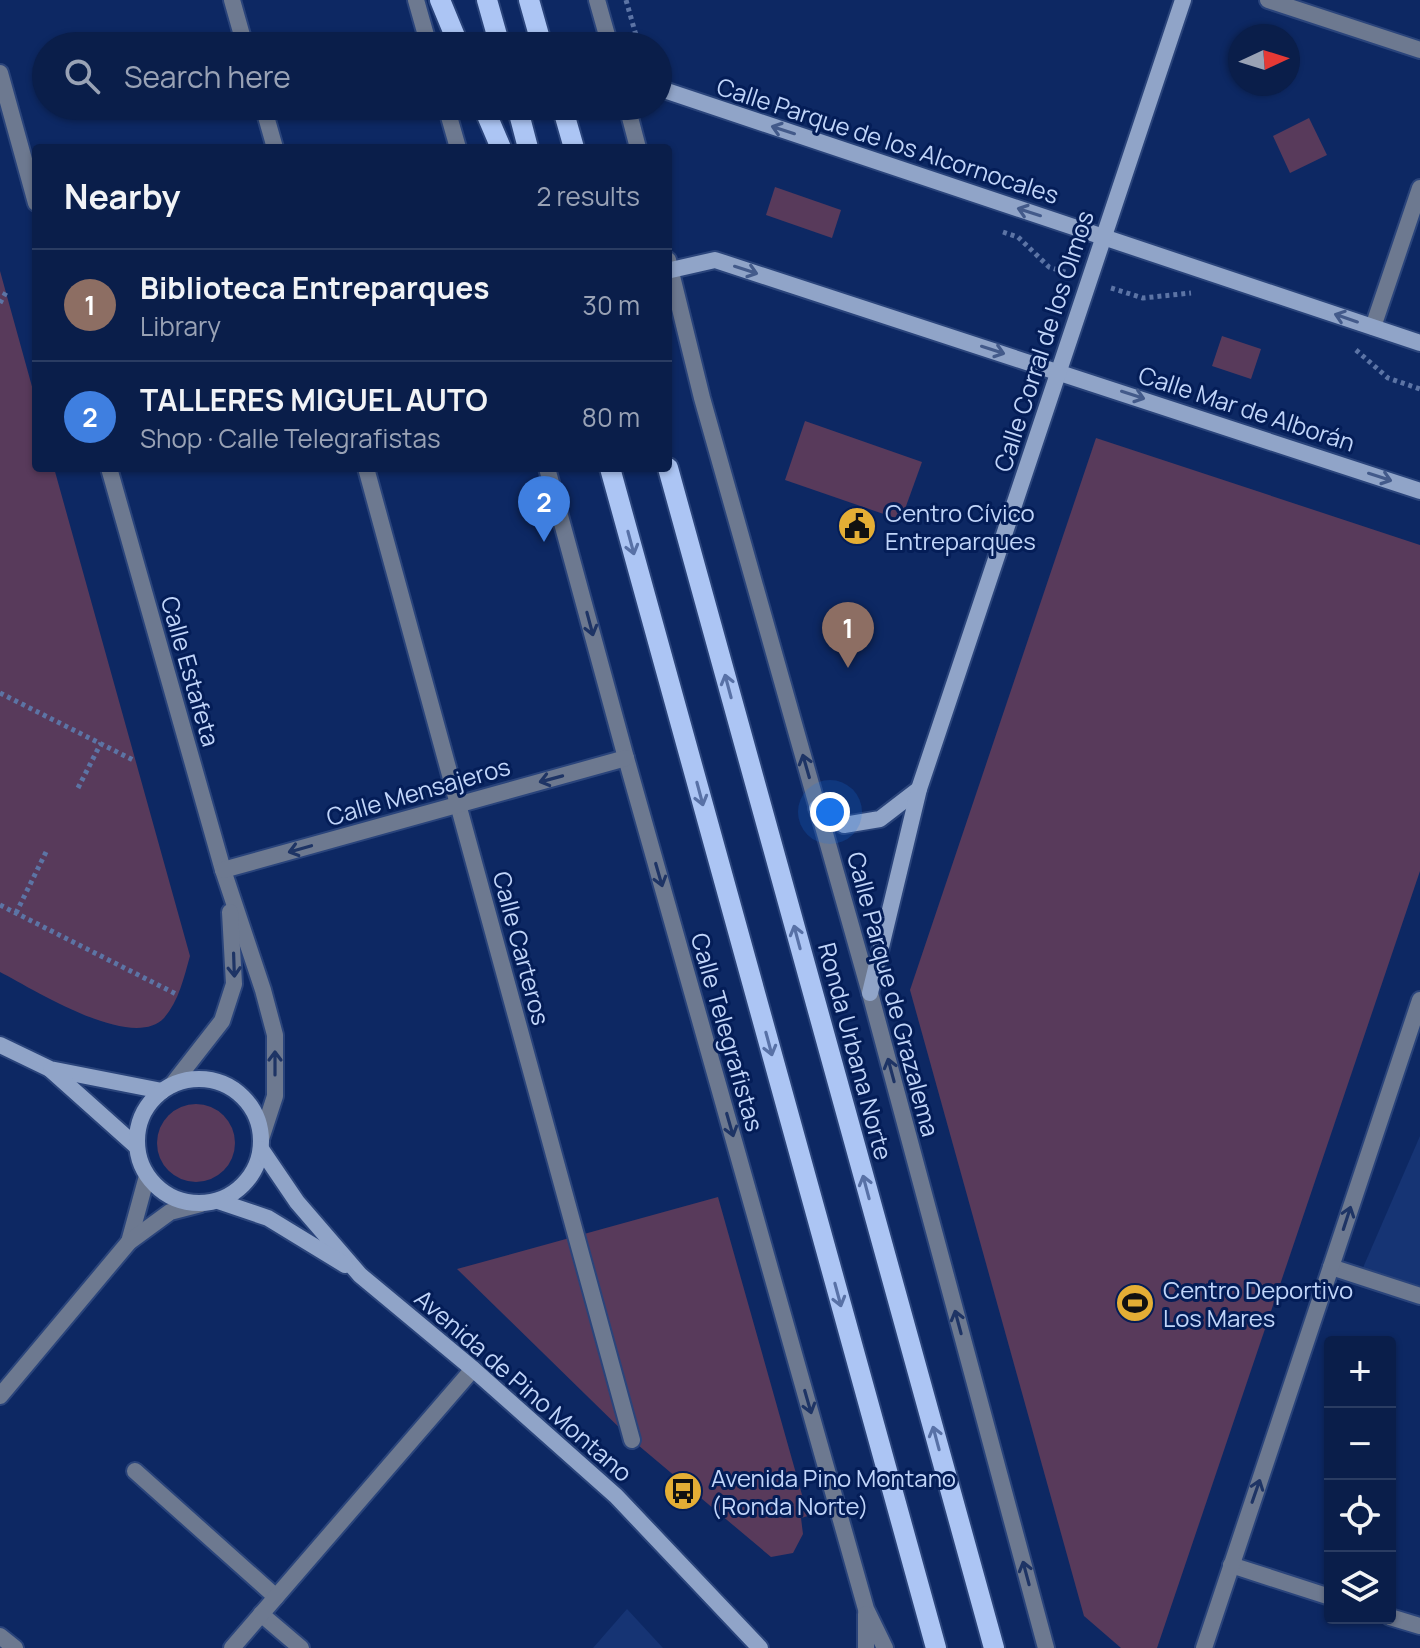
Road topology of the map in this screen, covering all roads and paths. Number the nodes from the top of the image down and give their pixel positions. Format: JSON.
{"nodes":[{"id":1,"x":232,"y":0,"type":"edge"},
{"id":2,"x":416,"y":0,"type":"edge"},
{"id":3,"x":440,"y":0,"type":"edge"},
{"id":4,"x":487,"y":0,"type":"edge"},
{"id":5,"x":532,"y":0,"type":"edge"},
{"id":6,"x":597,"y":0,"type":"edge"},
{"id":7,"x":626,"y":0,"type":"edge"},
{"id":8,"x":1183,"y":0,"type":"edge"},
{"id":9,"x":1268,"y":0,"type":"edge"},
{"id":10,"x":241,"y":32,"type":"edge"},
{"id":11,"x":425,"y":32,"type":"edge"},
{"id":12,"x":453,"y":32,"type":"edge"},
{"id":13,"x":496,"y":32,"type":"edge"},
{"id":14,"x":539,"y":32,"type":"edge"},
{"id":15,"x":606,"y":32,"type":"edge"},
{"id":16,"x":635,"y":32,"type":"edge"},
{"id":17,"x":1420,"y":50,"type":"edge"},
{"id":18,"x":0,"y":73,"type":"edge"},
{"id":19,"x":672,"y":93,"type":"edge"},
{"id":20,"x":267,"y":120,"type":"edge"},
{"id":21,"x":450,"y":120,"type":"edge"},
{"id":22,"x":489,"y":120,"type":"edge"},
{"id":23,"x":522,"y":120,"type":"edge"},
{"id":24,"x":566,"y":120,"type":"edge"},
{"id":25,"x":631,"y":120,"type":"edge"},
{"id":26,"x":274,"y":144,"type":"edge"},
{"id":27,"x":457,"y":144,"type":"edge"},
{"id":28,"x":499,"y":144,"type":"edge"},
{"id":29,"x":527,"y":144,"type":"edge"},
{"id":30,"x":573,"y":144,"type":"edge"},
{"id":31,"x":637,"y":144,"type":"edge"},
{"id":32,"x":1420,"y":188,"type":"edge"},
{"id":33,"x":32,"y":189,"type":"edge"},
{"id":34,"x":988,"y":227,"type":"dead end"},
{"id":35,"x":1103,"y":237,"type":"junction"},
{"id":36,"x":672,"y":265,"type":"edge"},
{"id":37,"x":672,"y":277,"type":"edge"},
{"id":38,"x":1089,"y":281,"type":"junction"},
{"id":39,"x":6,"y":292,"type":"dead end"},
{"id":40,"x":1204,"y":297,"type":"dead end"},
{"id":41,"x":0,"y":303,"type":"edge"},
{"id":42,"x":1373,"y":327,"type":"junction"},
{"id":43,"x":1420,"y":343,"type":"edge"},
{"id":44,"x":1344,"y":346,"type":"dead end"},
{"id":45,"x":1059,"y":371,"type":"junction"},
{"id":46,"x":1420,"y":389,"type":"edge"},
{"id":47,"x":110,"y":472,"type":"edge"},
{"id":48,"x":367,"y":472,"type":"edge"},
{"id":49,"x":548,"y":472,"type":"edge"},
{"id":50,"x":611,"y":472,"type":"edge"},
{"id":51,"x":669,"y":472,"type":"edge"},
{"id":52,"x":1420,"y":491,"type":"edge"},
{"id":53,"x":0,"y":693,"type":"edge"},
{"id":54,"x":101,"y":743,"type":"junction"},
{"id":55,"x":626,"y":758,"type":"junction"},
{"id":56,"x":135,"y":761,"type":"dead end"},
{"id":57,"x":78,"y":788,"type":"dead end"},
{"id":58,"x":919,"y":789,"type":"junction"},
{"id":59,"x":458,"y":804,"type":"junction"},
{"id":60,"x":817,"y":808,"type":"junction"},
{"id":61,"x":47,"y":850,"type":"dead end"},
{"id":62,"x":223,"y":870,"type":"junction"},
{"id":63,"x":228,"y":887,"type":"junction"},
{"id":64,"x":0,"y":905,"type":"edge"},
{"id":65,"x":16,"y":913,"type":"junction"},
{"id":66,"x":870,"y":993,"type":"junction"},
{"id":67,"x":178,"y":995,"type":"dead end"},
{"id":68,"x":1420,"y":1000,"type":"edge"},
{"id":69,"x":0,"y":1045,"type":"edge"},
{"id":70,"x":50,"y":1069,"type":"junction"},
{"id":71,"x":167,"y":1088,"type":"junction"},
{"id":72,"x":261,"y":1144,"type":"junction"},
{"id":73,"x":136,"y":1146,"type":"junction"},
{"id":74,"x":147,"y":1176,"type":"junction"},
{"id":75,"x":218,"y":1201,"type":"junction"},
{"id":76,"x":201,"y":1204,"type":"junction"},
{"id":77,"x":129,"y":1242,"type":"junction"},
{"id":78,"x":1331,"y":1267,"type":"junction"},
{"id":79,"x":360,"y":1275,"type":"junction"},
{"id":80,"x":1420,"y":1296,"type":"edge"},
{"id":81,"x":473,"y":1369,"type":"junction"},
{"id":82,"x":0,"y":1396,"type":"edge"},
{"id":83,"x":632,"y":1440,"type":"dead end"},
{"id":84,"x":135,"y":1471,"type":"dead end"},
{"id":85,"x":1231,"y":1565,"type":"junction"},
{"id":86,"x":1324,"y":1595,"type":"edge"},
{"id":87,"x":276,"y":1597,"type":"junction"},
{"id":88,"x":866,"y":1609,"type":"junction"},
{"id":89,"x":261,"y":1614,"type":"junction"},
{"id":90,"x":1396,"y":1619,"type":"edge"},
{"id":91,"x":1420,"y":1626,"type":"edge"},
{"id":92,"x":0,"y":1636,"type":"edge"},
{"id":93,"x":756,"y":1644,"type":"edge"},
{"id":94,"x":15,"y":1648,"type":"edge"},
{"id":95,"x":232,"y":1648,"type":"edge"},
{"id":96,"x":301,"y":1648,"type":"edge"},
{"id":97,"x":773,"y":1648,"type":"edge"},
{"id":98,"x":866,"y":1648,"type":"edge"},
{"id":99,"x":885,"y":1648,"type":"edge"},
{"id":100,"x":936,"y":1648,"type":"edge"},
{"id":101,"x":994,"y":1648,"type":"edge"},
{"id":102,"x":1046,"y":1648,"type":"edge"},
{"id":103,"x":1204,"y":1648,"type":"edge"}],
"edges":[{"from":1,"to":10,"type":"street"},
{"from":2,"to":11,"type":"street"},
{"from":3,"to":12,"type":"main road"},
{"from":4,"to":13,"type":"main road"},
{"from":5,"to":14,"type":"main road"},
{"from":6,"to":15,"type":"street"},
{"from":7,"to":16,"type":"path"},
{"from":8,"to":35,"type":"street","name":"Calle Corral de los Olmos"},
{"from":9,"to":17,"type":"street"},
{"from":18,"to":33,"type":"street"},
{"from":35,"to":19,"type":"street","name":"Calle Parque de los Alcornocales","one_way":true},
{"from":20,"to":26,"type":"street"},
{"from":21,"to":27,"type":"street"},
{"from":22,"to":28,"type":"main road"},
{"from":23,"to":29,"type":"main road"},
{"from":24,"to":30,"type":"main road"},
{"from":25,"to":31,"type":"street"},
{"from":32,"to":42,"type":"street"},
{"from":34,"to":38,"type":"path"},
{"from":35,"to":38,"type":"street","name":"Calle Corral de los Olmos"},
{"from":42,"to":35,"type":"street","one_way":true},
{"from":36,"to":45,"type":"street","one_way":true},
{"from":60,"to":37,"type":"street","name":"Calle Parque de Grazalema","one_way":true},
{"from":38,"to":40,"type":"path"},
{"from":38,"to":45,"type":"street","name":"Calle Corral de los Olmos"},
{"from":39,"to":41,"type":"path"},
{"from":42,"to":43,"type":"street"},
{"from":44,"to":46,"type":"path"},
{"from":45,"to":52,"type":"street","name":"Calle Mar de Alborán","one_way":true},
{"from":45,"to":58,"type":"street","name":"Calle Corral de los Olmos"},
{"from":47,"to":62,"type":"street","name":"Calle Estafeta"},
{"from":48,"to":59,"type":"street","name":"Calle Carteros"},
{"from":49,"to":55,"type":"street","name":"Calle Telegrafistas","one_way":true},
{"from":50,"to":100,"type":"main road","one_way":true},
{"from":101,"to":51,"type":"main road","name":"Ronda Urbana Norte","one_way":true},
{"from":53,"to":54,"type":"path"},
{"from":54,"to":56,"type":"path"},
{"from":54,"to":57,"type":"path"},
{"from":55,"to":59,"type":"street","name":"Calle Mensajeros","one_way":true},
{"from":55,"to":88,"type":"street","name":"Calle Telegrafistas","one_way":true},
{"from":58,"to":60,"type":"street"},
{"from":58,"to":66,"type":"street","name":"Calle Corral de los Olmos"},
{"from":59,"to":62,"type":"street","name":"Calle Mensajeros","one_way":true},
{"from":59,"to":83,"type":"street","name":"Calle Carteros"},
{"from":60,"to":66,"type":"street","name":"Calle Parque de Grazalema"},
{"from":61,"to":65,"type":"path"},
{"from":62,"to":63,"type":"street","name":"Calle Estafeta"},
{"from":63,"to":71,"type":"street","name":"Calle Estafeta","one_way":true},
{"from":72,"to":63,"type":"street","name":"Calle Estafeta","one_way":true},
{"from":64,"to":65,"type":"path"},
{"from":65,"to":67,"type":"path"},
{"from":102,"to":66,"type":"street","name":"Calle Parque de Grazalema","one_way":true},
{"from":78,"to":68,"type":"street","one_way":true},
{"from":69,"to":70,"type":"street"},
{"from":70,"to":71,"type":"street"},
{"from":70,"to":73,"type":"street"},
{"from":71,"to":72,"type":"street"},
{"from":71,"to":73,"type":"street"},
{"from":72,"to":75,"type":"street"},
{"from":72,"to":79,"type":"street","name":"Avenida de Pino Montano"},
{"from":73,"to":74,"type":"street"},
{"from":74,"to":76,"type":"street"},
{"from":74,"to":77,"type":"street"},
{"from":75,"to":76,"type":"street"},
{"from":75,"to":79,"type":"street","name":"Avenida de Pino Montano"},
{"from":76,"to":77,"type":"street"},
{"from":77,"to":82,"type":"street"},
{"from":78,"to":80,"type":"street"},
{"from":85,"to":78,"type":"street","one_way":true},
{"from":79,"to":81,"type":"street","name":"Avenida de Pino Montano"},
{"from":81,"to":87,"type":"street"},
{"from":81,"to":93,"type":"street","name":"Avenida de Pino Montano"},
{"from":84,"to":87,"type":"street"},
{"from":85,"to":86,"type":"street"},
{"from":85,"to":103,"type":"street"},
{"from":87,"to":89,"type":"street"},
{"from":88,"to":98,"type":"street"},
{"from":88,"to":99,"type":"street"},
{"from":89,"to":95,"type":"street"},
{"from":89,"to":96,"type":"street"},
{"from":90,"to":91,"type":"street"},
{"from":92,"to":94,"type":"street"},
{"from":93,"to":97,"type":"street"}]}
